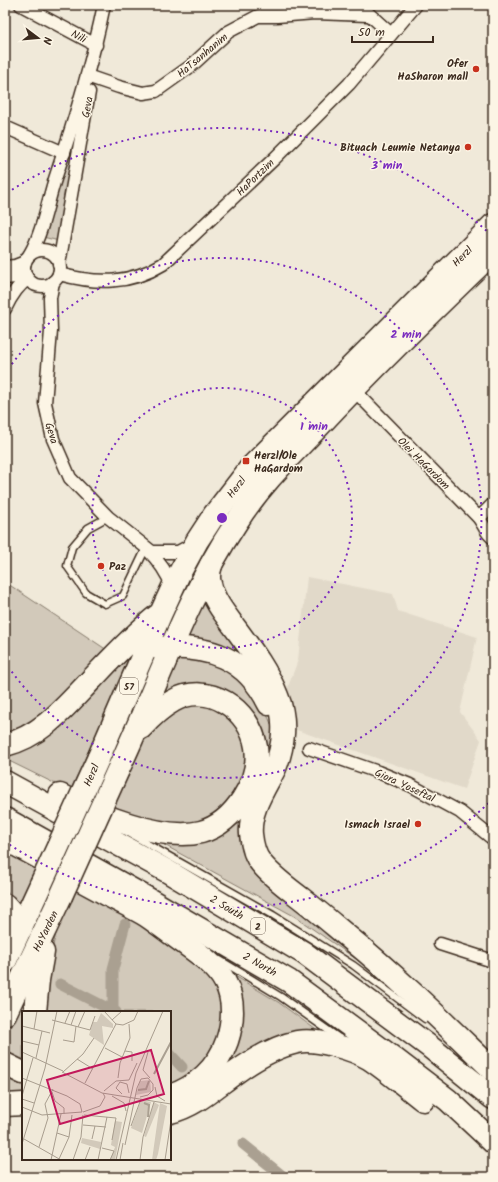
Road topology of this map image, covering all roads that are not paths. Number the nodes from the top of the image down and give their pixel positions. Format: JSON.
{"nodes":[{"id":1,"x":21,"y":5,"type":"edge"},
{"id":2,"x":104,"y":5,"type":"edge"},
{"id":3,"x":359,"y":5,"type":"edge"},
{"id":4,"x":416,"y":5,"type":"edge"},
{"id":5,"x":368,"y":14,"type":"junction"},
{"id":6,"x":391,"y":34,"type":"junction"},
{"id":7,"x":96,"y":45,"type":"junction"},
{"id":8,"x":89,"y":77,"type":"junction"},
{"id":9,"x":5,"y":127,"type":"edge"},
{"id":10,"x":64,"y":153,"type":"junction"},
{"id":11,"x":493,"y":225,"type":"edge"},
{"id":12,"x":493,"y":252,"type":"edge"},
{"id":13,"x":28,"y":258,"type":"junction"},
{"id":14,"x":5,"y":267,"type":"edge"},
{"id":15,"x":57,"y":273,"type":"junction"},
{"id":16,"x":5,"y":278,"type":"edge"},
{"id":17,"x":27,"y":278,"type":"junction"},
{"id":18,"x":5,"y":309,"type":"edge"},
{"id":19,"x":353,"y":389,"type":"junction"},
{"id":20,"x":493,"y":504,"type":"edge"},
{"id":21,"x":108,"y":517,"type":"junction"},
{"id":22,"x":479,"y":518,"type":"junction"},
{"id":23,"x":493,"y":538,"type":"edge"},
{"id":24,"x":197,"y":541,"type":"junction"},
{"id":25,"x":146,"y":548,"type":"junction"},
{"id":26,"x":214,"y":558,"type":"junction"},
{"id":27,"x":173,"y":589,"type":"junction"},
{"id":28,"x":161,"y":613,"type":"junction"},
{"id":29,"x":171,"y":648,"type":"junction"},
{"id":30,"x":144,"y":652,"type":"junction"},
{"id":31,"x":133,"y":739,"type":"junction"},
{"id":32,"x":5,"y":744,"type":"edge"},
{"id":33,"x":309,"y":748,"type":"dead end"},
{"id":34,"x":279,"y":755,"type":"junction"},
{"id":35,"x":5,"y":766,"type":"edge"},
{"id":36,"x":5,"y":782,"type":"edge"},
{"id":37,"x":81,"y":806,"type":"junction"},
{"id":38,"x":5,"y":819,"type":"edge"},
{"id":39,"x":63,"y":837,"type":"joint"},
{"id":40,"x":5,"y":839,"type":"edge"},
{"id":41,"x":493,"y":839,"type":"edge"},
{"id":42,"x":84,"y":848,"type":"joint"},
{"id":43,"x":5,"y":905,"type":"edge"},
{"id":44,"x":146,"y":916,"type":"junction"},
{"id":45,"x":47,"y":927,"type":"junction"},
{"id":46,"x":21,"y":928,"type":"junction"},
{"id":47,"x":440,"y":944,"type":"dead end"},
{"id":48,"x":207,"y":952,"type":"dead end"},
{"id":49,"x":214,"y":956,"type":"dead end"},
{"id":50,"x":493,"y":961,"type":"edge"},
{"id":51,"x":5,"y":962,"type":"edge"},
{"id":52,"x":35,"y":1011,"type":"edge"},
{"id":53,"x":5,"y":1014,"type":"edge"},
{"id":54,"x":432,"y":1024,"type":"dead end"},
{"id":55,"x":444,"y":1033,"type":"dead end"},
{"id":56,"x":369,"y":1059,"type":"junction"},
{"id":57,"x":5,"y":1064,"type":"edge"},
{"id":58,"x":491,"y":1068,"type":"edge"},
{"id":59,"x":22,"y":1072,"type":"edge"},
{"id":60,"x":171,"y":1096,"type":"edge"},
{"id":61,"x":493,"y":1098,"type":"edge"},
{"id":62,"x":22,"y":1104,"type":"edge"},
{"id":63,"x":5,"y":1105,"type":"edge"},
{"id":64,"x":171,"y":1112,"type":"edge"},
{"id":65,"x":491,"y":1140,"type":"edge"}],
"edges":[{"from":1,"to":7,"type":"street","name":"Nili"},
{"from":2,"to":7,"type":"street","name":"Geva"},
{"from":3,"to":5,"type":"street"},
{"from":4,"to":6,"type":"street","name":"HaPortzim"},
{"from":5,"to":6,"type":"street"},
{"from":5,"to":8,"type":"street","name":"HaTsanhanim"},
{"from":6,"to":15,"type":"street","name":"HaPortzim"},
{"from":7,"to":8,"type":"street","name":"Geva"},
{"from":8,"to":10,"type":"street","name":"Geva"},
{"from":8,"to":15,"type":"street","name":"Geva"},
{"from":9,"to":10,"type":"street"},
{"from":10,"to":13,"type":"street","name":"Geva"},
{"from":11,"to":24,"type":"highway","name":"Herzl","number":"57"},
{"from":12,"to":19,"type":"highway","name":"Herzl","number":"57"},
{"from":13,"to":14,"type":"street"},
{"from":13,"to":15,"type":"street"},
{"from":13,"to":17,"type":"street"},
{"from":15,"to":17,"type":"street"},
{"from":15,"to":21,"type":"street","name":"Geva"},
{"from":16,"to":17,"type":"street"},
{"from":17,"to":18,"type":"street"},
{"from":19,"to":22,"type":"street","name":"Olei HaGardom"},
{"from":19,"to":26,"type":"highway","name":"Herzl","number":"57"},
{"from":20,"to":22,"type":"street"},
{"from":21,"to":25,"type":"street","name":"Geva"},
{"from":21,"to":25,"type":"lane"},
{"from":22,"to":23,"type":"street","name":"Olei HaGardom"},
{"from":24,"to":25,"type":"street","name":"Geva"},
{"from":24,"to":27,"type":"highway","name":"Herzl","number":"57"},
{"from":25,"to":27,"type":"street","name":"Geva"},
{"from":26,"to":29,"type":"highway","name":"Herzl","number":"57"},
{"from":26,"to":34,"type":"highway"},
{"from":27,"to":28,"type":"highway","name":"Herzl","number":"57"},
{"from":28,"to":30,"type":"highway","name":"Herzl","number":"57"},
{"from":28,"to":32,"type":"highway"},
{"from":29,"to":30,"type":"highway"},
{"from":29,"to":31,"type":"highway","name":"Herzl","number":"57"},
{"from":29,"to":34,"type":"highway"},
{"from":30,"to":39,"type":"highway","name":"Herzl","number":"57","bridge":true},
{"from":31,"to":37,"type":"highway"},
{"from":31,"to":42,"type":"highway","name":"Herzl","number":"57","bridge":true},
{"from":33,"to":41,"type":"street","name":"Giora Yoseftal"},
{"from":34,"to":58,"type":"highway"},
{"from":35,"to":37,"type":"highway"},
{"from":36,"to":61,"type":"highway","name":"2 South","number":"2"},
{"from":37,"to":54,"type":"lane"},
{"from":38,"to":65,"type":"highway","name":"2 North"},
{"from":39,"to":46,"type":"highway","name":"HaYarden","number":"57","bridge":true},
{"from":40,"to":44,"type":"highway"},
{"from":42,"to":45,"type":"highway","name":"HaYarden","number":"57","bridge":true},
{"from":43,"to":46,"type":"highway"},
{"from":44,"to":48,"type":"lane"},
{"from":44,"to":60,"type":"highway"},
{"from":45,"to":52,"type":"highway"},
{"from":45,"to":53,"type":"highway","name":"HaYarden","number":"57"},
{"from":46,"to":51,"type":"highway","name":"HaYarden","number":"57"},
{"from":47,"to":50,"type":"street"},
{"from":49,"to":56,"type":"lane"},
{"from":55,"to":58,"type":"lane"},
{"from":56,"to":64,"type":"highway"},
{"from":56,"to":65,"type":"highway"},
{"from":57,"to":59,"type":"highway"},
{"from":62,"to":63,"type":"highway"}]}
